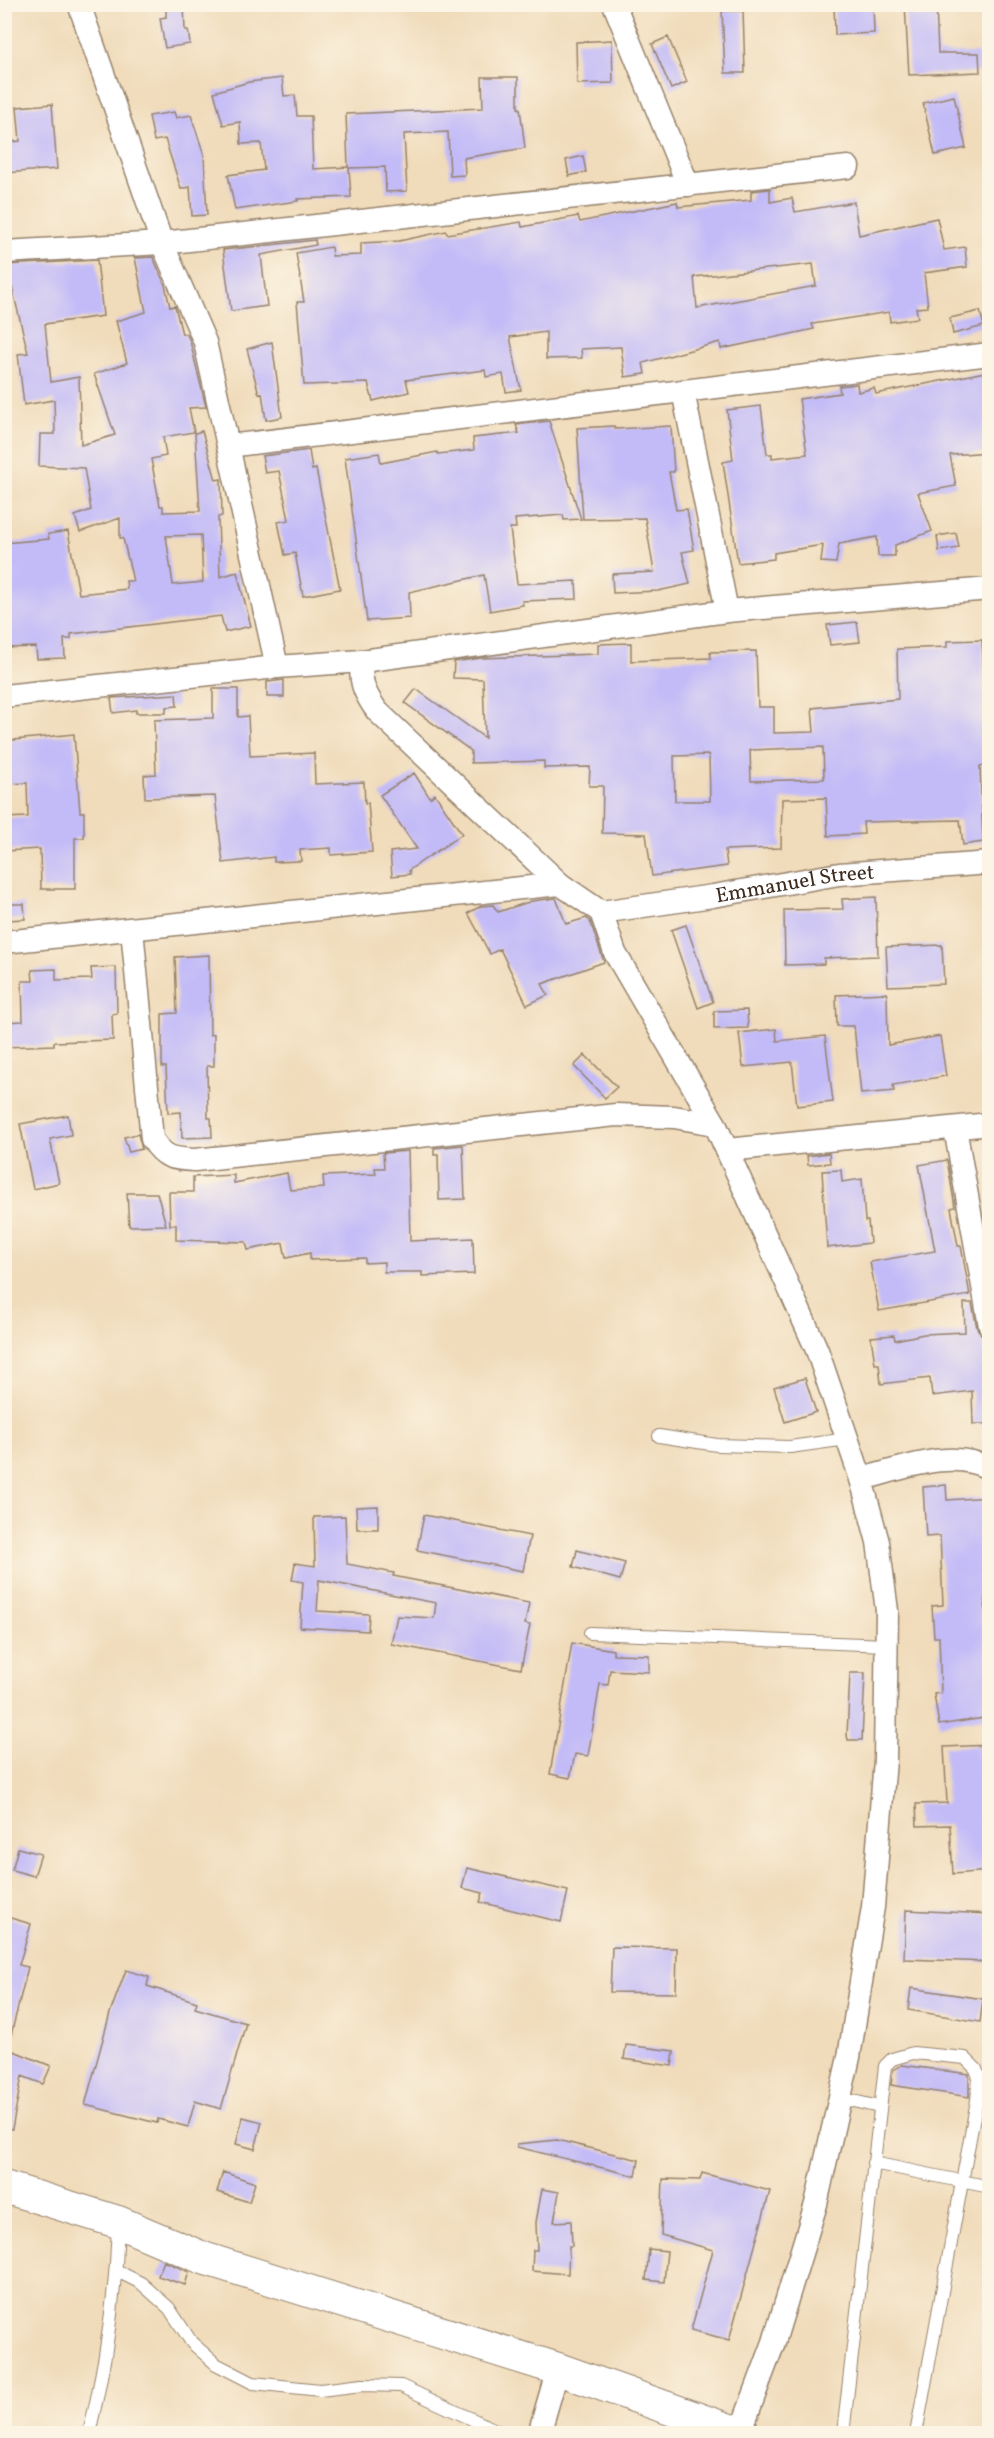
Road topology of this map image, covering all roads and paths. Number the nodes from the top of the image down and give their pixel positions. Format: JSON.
{"nodes":[{"id":1,"x":79,"y":4,"type":"edge"},
{"id":2,"x":614,"y":4,"type":"edge"},
{"id":3,"x":848,"y":167,"type":"dead end"},
{"id":4,"x":688,"y":185,"type":"junction"},
{"id":5,"x":162,"y":243,"type":"junction"},
{"id":6,"x":4,"y":252,"type":"edge"},
{"id":7,"x":990,"y":354,"type":"edge"},
{"id":8,"x":682,"y":391,"type":"junction"},
{"id":9,"x":228,"y":446,"type":"junction"},
{"id":10,"x":990,"y":589,"type":"edge"},
{"id":11,"x":727,"y":611,"type":"junction"},
{"id":12,"x":362,"y":661,"type":"junction"},
{"id":13,"x":277,"y":667,"type":"junction"},
{"id":14,"x":4,"y":696,"type":"edge"},
{"id":15,"x":990,"y":863,"type":"edge"},
{"id":16,"x":560,"y":884,"type":"junction"},
{"id":17,"x":601,"y":912,"type":"junction"},
{"id":18,"x":132,"y":929,"type":"junction"},
{"id":19,"x":4,"y":942,"type":"edge"},
{"id":20,"x":715,"y":1124,"type":"junction"},
{"id":21,"x":990,"y":1124,"type":"edge"},
{"id":22,"x":955,"y":1128,"type":"junction"},
{"id":23,"x":727,"y":1150,"type":"junction"},
{"id":24,"x":990,"y":1326,"type":"edge"},
{"id":25,"x":659,"y":1436,"type":"dead end"},
{"id":26,"x":847,"y":1439,"type":"junction"},
{"id":27,"x":990,"y":1469,"type":"edge"},
{"id":28,"x":861,"y":1479,"type":"junction"},
{"id":29,"x":590,"y":1633,"type":"dead end"},
{"id":30,"x":886,"y":1645,"type":"junction"},
{"id":31,"x":840,"y":2098,"type":"junction"},
{"id":32,"x":879,"y":2107,"type":"junction"},
{"id":33,"x":873,"y":2163,"type":"junction"},
{"id":34,"x":963,"y":2182,"type":"junction"},
{"id":35,"x":4,"y":2187,"type":"edge"},
{"id":36,"x":990,"y":2187,"type":"edge"},
{"id":37,"x":118,"y":2222,"type":"junction"},
{"id":38,"x":117,"y":2271,"type":"junction"},
{"id":39,"x":558,"y":2369,"type":"junction"},
{"id":40,"x":89,"y":2433,"type":"edge"},
{"id":41,"x":504,"y":2433,"type":"edge"},
{"id":42,"x":539,"y":2433,"type":"edge"},
{"id":43,"x":741,"y":2433,"type":"edge"},
{"id":44,"x":843,"y":2433,"type":"edge"},
{"id":45,"x":916,"y":2433,"type":"edge"}],
"edges":[{"from":1,"to":5,"type":"street"},
{"from":2,"to":4,"type":"street"},
{"from":3,"to":4,"type":"street"},
{"from":4,"to":5,"type":"street"},
{"from":5,"to":6,"type":"street"},
{"from":5,"to":9,"type":"street"},
{"from":7,"to":8,"type":"street"},
{"from":8,"to":9,"type":"street"},
{"from":8,"to":11,"type":"street"},
{"from":9,"to":13,"type":"street"},
{"from":10,"to":11,"type":"street"},
{"from":11,"to":12,"type":"street"},
{"from":12,"to":13,"type":"street"},
{"from":12,"to":16,"type":"street"},
{"from":13,"to":14,"type":"street"},
{"from":15,"to":17,"type":"street","name":"Emmanuel Street"},
{"from":16,"to":17,"type":"street"},
{"from":16,"to":18,"type":"street"},
{"from":17,"to":20,"type":"street"},
{"from":18,"to":19,"type":"street"},
{"from":18,"to":20,"type":"street"},
{"from":20,"to":23,"type":"street"},
{"from":21,"to":22,"type":"street"},
{"from":22,"to":23,"type":"street"},
{"from":22,"to":24,"type":"street"},
{"from":23,"to":26,"type":"street"},
{"from":25,"to":26,"type":"lane"},
{"from":26,"to":28,"type":"street"},
{"from":27,"to":28,"type":"street"},
{"from":28,"to":30,"type":"street"},
{"from":29,"to":30,"type":"lane"},
{"from":30,"to":31,"type":"street"},
{"from":31,"to":32,"type":"lane"},
{"from":31,"to":43,"type":"street"},
{"from":32,"to":33,"type":"lane"},
{"from":32,"to":34,"type":"lane"},
{"from":33,"to":34,"type":"lane"},
{"from":33,"to":44,"type":"lane"},
{"from":34,"to":36,"type":"lane"},
{"from":34,"to":45,"type":"lane"},
{"from":35,"to":37,"type":"main road"},
{"from":37,"to":38,"type":"lane"},
{"from":37,"to":39,"type":"main road"},
{"from":38,"to":40,"type":"lane"},
{"from":38,"to":41,"type":"lane"},
{"from":39,"to":42,"type":"street"},
{"from":39,"to":43,"type":"main road"}]}
